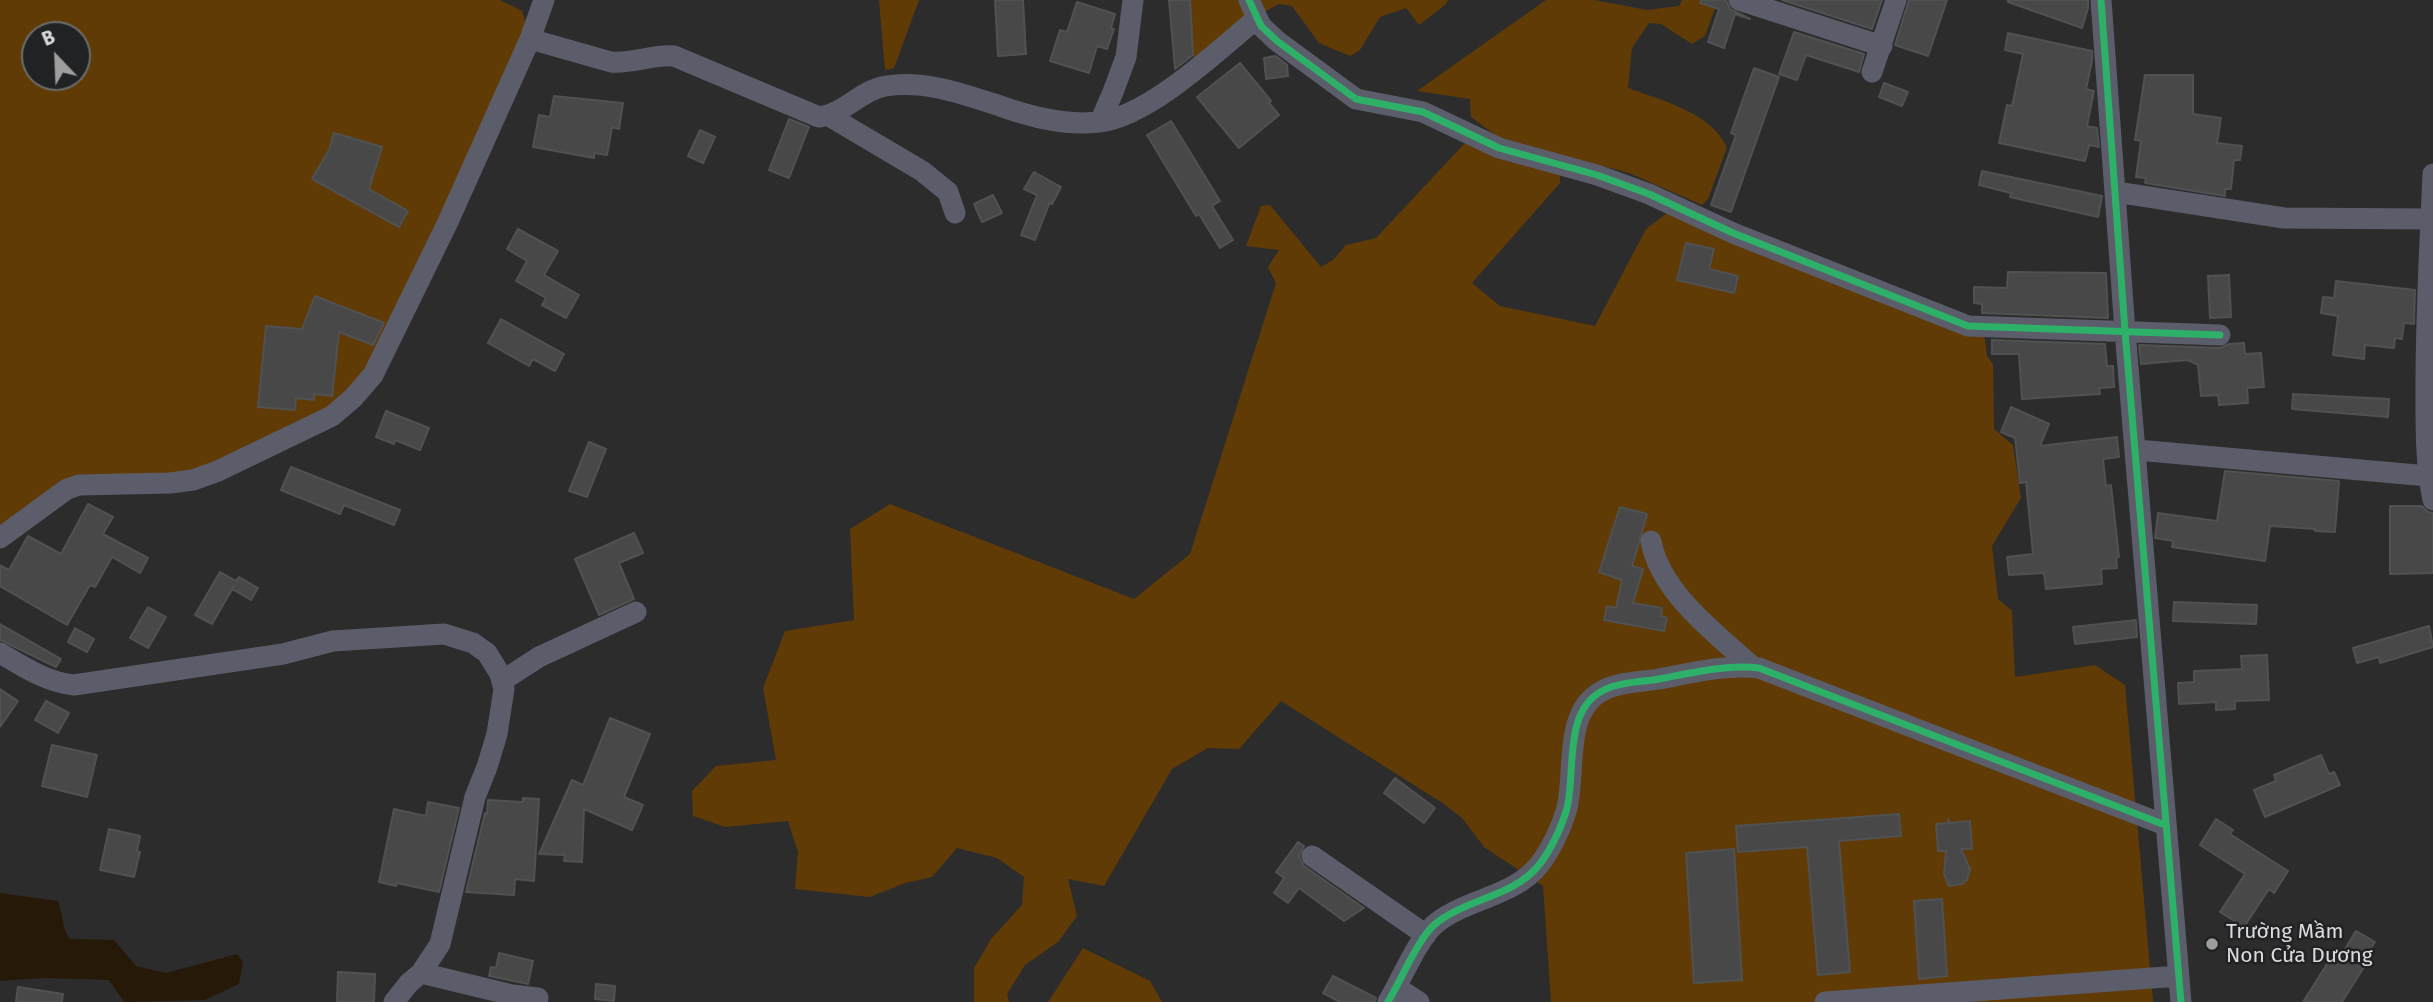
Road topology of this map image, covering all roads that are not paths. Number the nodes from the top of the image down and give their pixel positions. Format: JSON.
{"nodes":[{"id":1,"x":544,"y":0,"type":"edge"},
{"id":2,"x":1133,"y":0,"type":"edge"},
{"id":3,"x":1739,"y":0,"type":"edge"},
{"id":4,"x":1896,"y":0,"type":"edge"},
{"id":5,"x":2101,"y":0,"type":"edge"},
{"id":6,"x":1253,"y":9,"type":"edge"},
{"id":7,"x":530,"y":39,"type":"junction"},
{"id":8,"x":1882,"y":46,"type":"junction"},
{"id":9,"x":1872,"y":72,"type":"dead end"},
{"id":10,"x":829,"y":116,"type":"junction"},
{"id":11,"x":1100,"y":122,"type":"junction"},
{"id":12,"x":2433,"y":174,"type":"edge"},
{"id":13,"x":2116,"y":192,"type":"junction"},
{"id":14,"x":956,"y":213,"type":"dead end"},
{"id":15,"x":2430,"y":219,"type":"junction"},
{"id":16,"x":2430,"y":303,"type":"edge"},
{"id":17,"x":2125,"y":331,"type":"junction"},
{"id":18,"x":2220,"y":335,"type":"dead end"},
{"id":19,"x":2137,"y":450,"type":"junction"},
{"id":20,"x":2428,"y":476,"type":"junction"},
{"id":21,"x":2433,"y":500,"type":"edge"},
{"id":22,"x":0,"y":538,"type":"edge"},
{"id":23,"x":1651,"y":541,"type":"dead end"},
{"id":24,"x":636,"y":612,"type":"dead end"},
{"id":25,"x":0,"y":653,"type":"edge"},
{"id":26,"x":1753,"y":667,"type":"junction"},
{"id":27,"x":502,"y":681,"type":"junction"},
{"id":28,"x":2165,"y":825,"type":"junction"},
{"id":29,"x":1312,"y":856,"type":"dead end"},
{"id":30,"x":1426,"y":935,"type":"junction"},
{"id":31,"x":421,"y":973,"type":"junction"},
{"id":32,"x":2179,"y":976,"type":"junction"},
{"id":33,"x":1392,"y":995,"type":"edge"},
{"id":34,"x":394,"y":1002,"type":"edge"},
{"id":35,"x":537,"y":1002,"type":"edge"},
{"id":36,"x":1419,"y":1002,"type":"edge"},
{"id":37,"x":1825,"y":1002,"type":"edge"},
{"id":38,"x":2181,"y":1002,"type":"edge"}],
"edges":[{"from":1,"to":7,"type":"street"},
{"from":2,"to":11,"type":"street"},
{"from":3,"to":8,"type":"street"},
{"from":4,"to":8,"type":"street"},
{"from":5,"to":13,"type":"street"},
{"from":6,"to":11,"type":"street"},
{"from":6,"to":17,"type":"street"},
{"from":7,"to":10,"type":"street"},
{"from":7,"to":22,"type":"street"},
{"from":8,"to":9,"type":"street"},
{"from":10,"to":11,"type":"street"},
{"from":10,"to":14,"type":"street"},
{"from":12,"to":15,"type":"street"},
{"from":13,"to":15,"type":"street"},
{"from":13,"to":17,"type":"street"},
{"from":15,"to":16,"type":"street"},
{"from":16,"to":20,"type":"street"},
{"from":17,"to":18,"type":"street"},
{"from":17,"to":19,"type":"street"},
{"from":19,"to":20,"type":"street"},
{"from":19,"to":28,"type":"street"},
{"from":20,"to":21,"type":"street"},
{"from":23,"to":26,"type":"street"},
{"from":24,"to":27,"type":"street"},
{"from":25,"to":27,"type":"street"},
{"from":26,"to":28,"type":"street"},
{"from":26,"to":30,"type":"street"},
{"from":27,"to":31,"type":"street"},
{"from":28,"to":32,"type":"street"},
{"from":29,"to":30,"type":"street"},
{"from":30,"to":33,"type":"street"},
{"from":31,"to":34,"type":"street"},
{"from":31,"to":35,"type":"street"},
{"from":32,"to":37,"type":"street"},
{"from":32,"to":38,"type":"street"},
{"from":33,"to":36,"type":"street"}]}
